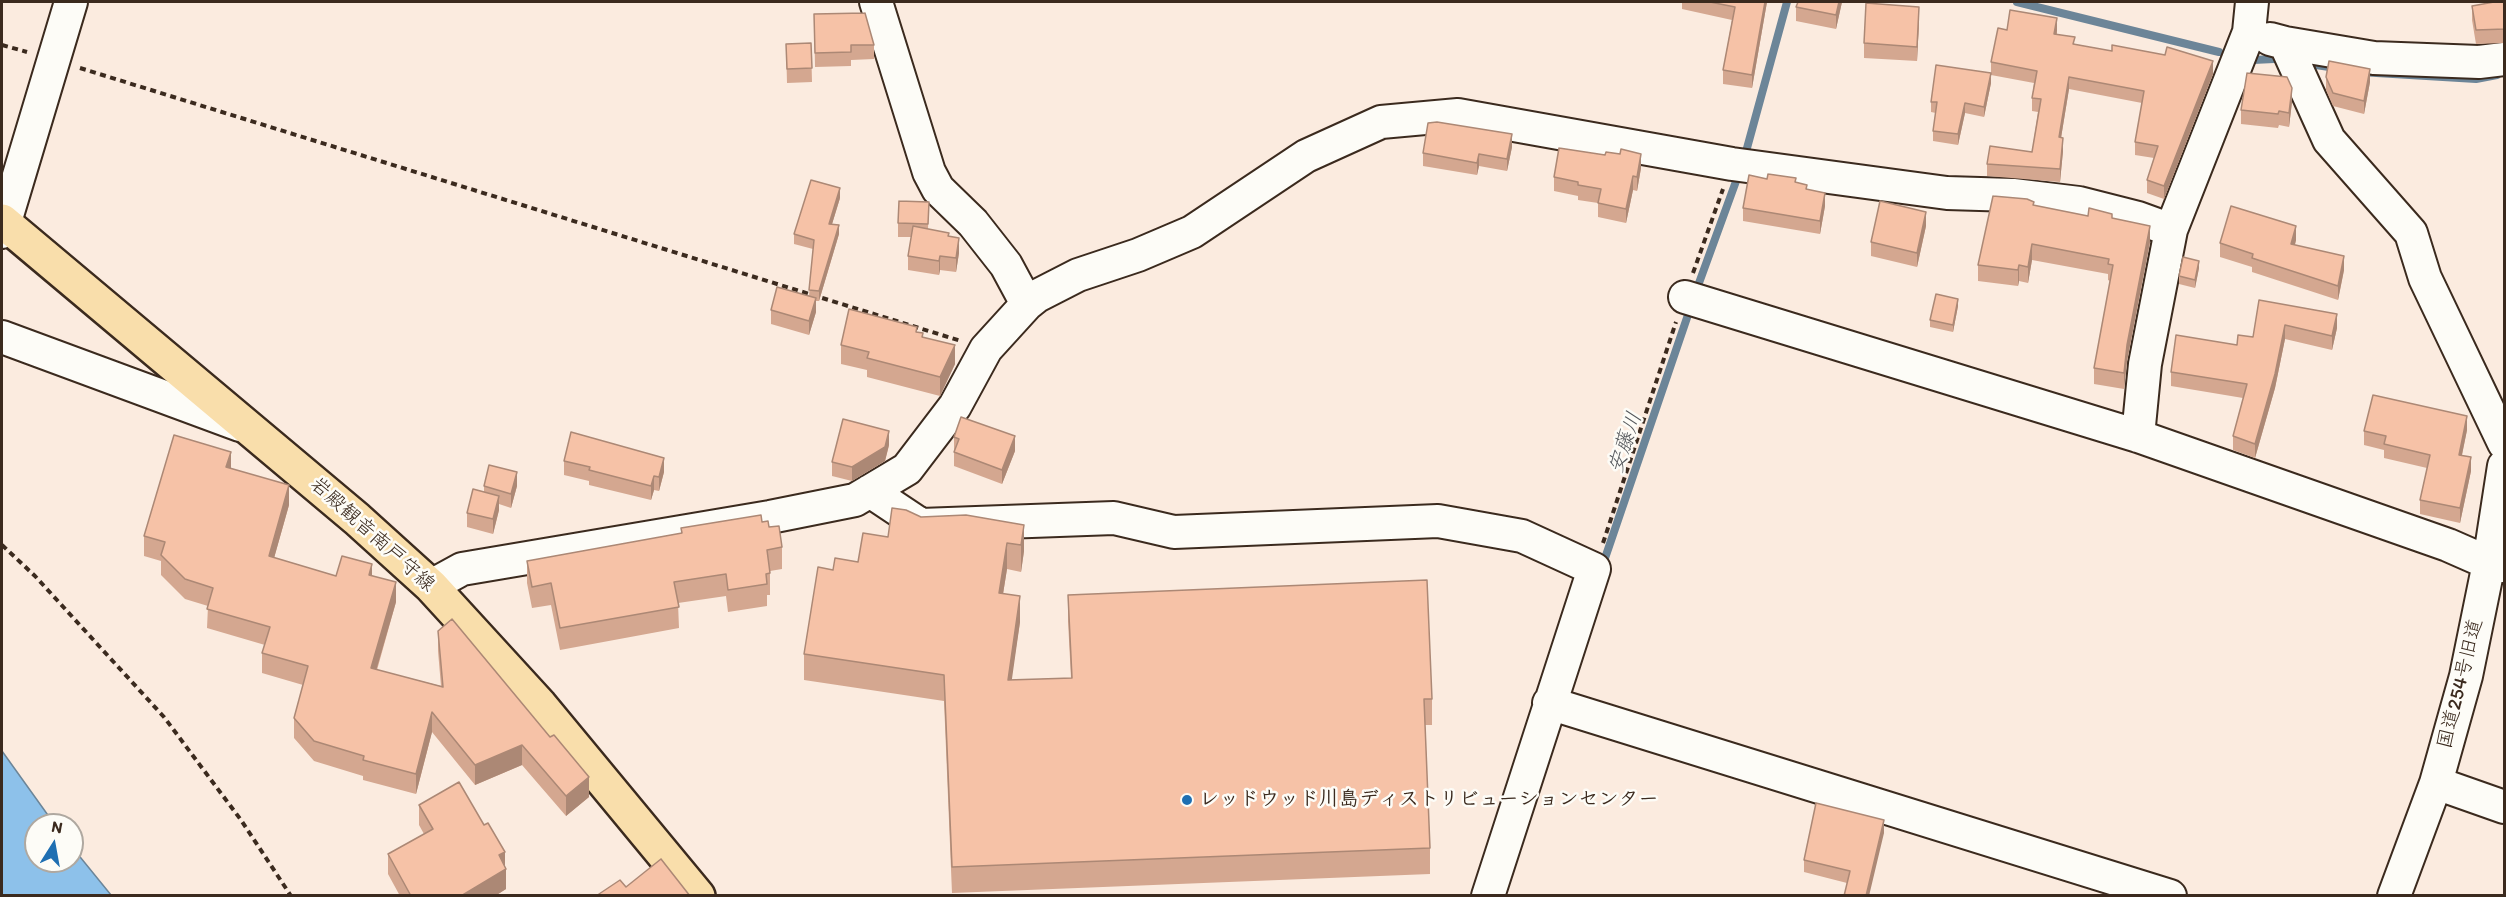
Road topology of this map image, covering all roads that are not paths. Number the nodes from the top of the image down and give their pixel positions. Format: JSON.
{"nodes":[{"id":1,"x":71,"y":2,"type":"edge"},
{"id":2,"x":876,"y":2,"type":"edge"},
{"id":3,"x":2252,"y":2,"type":"edge"},
{"id":4,"x":2249,"y":32,"type":"junction"},
{"id":5,"x":2285,"y":44,"type":"junction"},
{"id":6,"x":2505,"y":59,"type":"edge"},
{"id":7,"x":2,"y":225,"type":"edge"},
{"id":8,"x":2171,"y":230,"type":"junction"},
{"id":9,"x":1685,"y":297,"type":"road end"},
{"id":10,"x":1027,"y":304,"type":"junction"},
{"id":11,"x":2,"y":338,"type":"edge"},
{"id":12,"x":249,"y":429,"type":"junction"},
{"id":13,"x":2138,"y":436,"type":"junction"},
{"id":14,"x":2505,"y":443,"type":"edge"},
{"id":15,"x":2505,"y":466,"type":"edge"},
{"id":16,"x":870,"y":491,"type":"junction"},
{"id":17,"x":2497,"y":565,"type":"edge"},
{"id":18,"x":431,"y":586,"type":"junction"},
{"id":19,"x":1550,"y":703,"type":"junction"},
{"id":20,"x":2436,"y":783,"type":"junction"},
{"id":21,"x":2505,"y":807,"type":"edge"},
{"id":22,"x":698,"y":896,"type":"edge"},
{"id":23,"x":1488,"y":896,"type":"edge"},
{"id":24,"x":2170,"y":896,"type":"edge"},
{"id":25,"x":2394,"y":896,"type":"edge"}],
"edges":[{"from":1,"to":7,"type":"street"},
{"from":2,"to":10,"type":"street"},
{"from":3,"to":4,"type":"street"},
{"from":4,"to":5,"type":"street"},
{"from":4,"to":8,"type":"street"},
{"from":5,"to":6,"type":"street"},
{"from":5,"to":14,"type":"street"},
{"from":7,"to":12,"type":"main road","name":"岩殿観音南戸守線"},
{"from":8,"to":10,"type":"street"},
{"from":8,"to":13,"type":"street"},
{"from":9,"to":13,"type":"street"},
{"from":10,"to":16,"type":"street"},
{"from":11,"to":12,"type":"street"},
{"from":12,"to":18,"type":"main road","name":"岩殿観音南戸守線"},
{"from":13,"to":17,"type":"street"},
{"from":15,"to":17,"type":"street","name":"国道254号旧道"},
{"from":16,"to":18,"type":"street"},
{"from":16,"to":19,"type":"street"},
{"from":17,"to":20,"type":"street","name":"国道254号旧道"},
{"from":18,"to":22,"type":"main road","name":"岩殿観音南戸守線"},
{"from":19,"to":23,"type":"street"},
{"from":19,"to":24,"type":"street"},
{"from":20,"to":21,"type":"street"},
{"from":20,"to":25,"type":"street","name":"国道254号旧道"}]}
